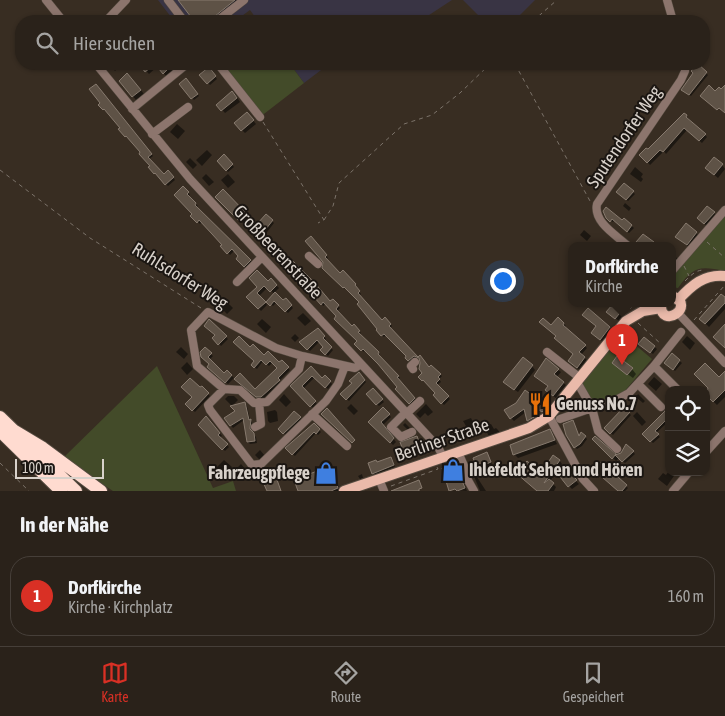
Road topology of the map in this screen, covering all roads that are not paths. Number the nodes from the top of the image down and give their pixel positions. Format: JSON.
{"nodes":[{"id":1,"x":46,"y":0,"type":"edge"},
{"id":2,"x":126,"y":0,"type":"edge"},
{"id":3,"x":168,"y":0,"type":"edge"},
{"id":4,"x":244,"y":0,"type":"edge"},
{"id":5,"x":666,"y":0,"type":"edge"},
{"id":6,"x":58,"y":15,"type":"edge"},
{"id":7,"x":112,"y":15,"type":"edge"},
{"id":8,"x":179,"y":15,"type":"edge"},
{"id":9,"x":225,"y":15,"type":"edge"},
{"id":10,"x":672,"y":15,"type":"edge"},
{"id":11,"x":101,"y":70,"type":"edge"},
{"id":12,"x":180,"y":70,"type":"edge"},
{"id":13,"x":223,"y":70,"type":"edge"},
{"id":14,"x":685,"y":70,"type":"edge"},
{"id":15,"x":188,"y":107,"type":"dead end"},
{"id":16,"x":132,"y":109,"type":"junction"},
{"id":17,"x":260,"y":118,"type":"road end"},
{"id":18,"x":152,"y":134,"type":"junction"},
{"id":19,"x":725,"y":210,"type":"edge"},
{"id":20,"x":623,"y":242,"type":"edge"},
{"id":21,"x":309,"y":256,"type":"dead end"},
{"id":22,"x":262,"y":257,"type":"junction"},
{"id":23,"x":318,"y":264,"type":"dead end"},
{"id":24,"x":676,"y":266,"type":"edge"},
{"id":25,"x":725,"y":276,"type":"edge"},
{"id":26,"x":236,"y":282,"type":"dead end"},
{"id":27,"x":676,"y":297,"type":"edge"},
{"id":28,"x":676,"y":299,"type":"edge"},
{"id":29,"x":657,"y":307,"type":"edge"},
{"id":30,"x":662,"y":307,"type":"edge"},
{"id":31,"x":678,"y":313,"type":"junction"},
{"id":32,"x":681,"y":332,"type":"dead end"},
{"id":33,"x":547,"y":352,"type":"dead end"},
{"id":34,"x":302,"y":356,"type":"junction"},
{"id":35,"x":725,"y":363,"type":"edge"},
{"id":36,"x":361,"y":364,"type":"junction"},
{"id":37,"x":345,"y":366,"type":"junction"},
{"id":38,"x":654,"y":366,"type":"junction"},
{"id":39,"x":578,"y":380,"type":"junction"},
{"id":40,"x":638,"y":384,"type":"junction"},
{"id":41,"x":674,"y":386,"type":"edge"},
{"id":42,"x":224,"y":389,"type":"junction"},
{"id":43,"x":420,"y":401,"type":"dead end"},
{"id":44,"x":259,"y":402,"type":"junction"},
{"id":45,"x":661,"y":407,"type":"dead end"},
{"id":46,"x":592,"y":408,"type":"junction"},
{"id":47,"x":406,"y":413,"type":"junction"},
{"id":48,"x":312,"y":414,"type":"junction"},
{"id":49,"x":0,"y":416,"type":"edge"},
{"id":50,"x":549,"y":416,"type":"junction"},
{"id":51,"x":560,"y":419,"type":"dead end"},
{"id":52,"x":255,"y":427,"type":"dead end"},
{"id":53,"x":6,"y":430,"type":"edge"},
{"id":54,"x":725,"y":431,"type":"edge"},
{"id":55,"x":412,"y":432,"type":"dead end"},
{"id":56,"x":346,"y":446,"type":"dead end"},
{"id":57,"x":710,"y":448,"type":"edge"},
{"id":58,"x":617,"y":449,"type":"dead end"},
{"id":59,"x":458,"y":452,"type":"junction"},
{"id":60,"x":440,"y":461,"type":"junction"},
{"id":61,"x":686,"y":476,"type":"edge"},
{"id":62,"x":379,"y":479,"type":"junction"},
{"id":63,"x":383,"y":490,"type":"edge"},
{"id":64,"x":61,"y":491,"type":"edge"},
{"id":65,"x":76,"y":491,"type":"edge"},
{"id":66,"x":101,"y":491,"type":"edge"},
{"id":67,"x":344,"y":491,"type":"edge"},
{"id":68,"x":474,"y":491,"type":"edge"},
{"id":69,"x":594,"y":491,"type":"edge"},
{"id":70,"x":673,"y":491,"type":"edge"}],
"edges":[{"from":1,"to":6,"type":"street"},
{"from":2,"to":7,"type":"street"},
{"from":3,"to":8,"type":"street"},
{"from":4,"to":9,"type":"street"},
{"from":5,"to":10,"type":"street"},
{"from":11,"to":16,"type":"street","name":"Großbeerenstraße"},
{"from":12,"to":16,"type":"street"},
{"from":13,"to":17,"type":"street"},
{"from":14,"to":20,"type":"street","name":"Sputendorfer Weg"},
{"from":15,"to":18,"type":"street"},
{"from":16,"to":18,"type":"street","name":"Großbeerenstraße"},
{"from":18,"to":22,"type":"street","name":"Großbeerenstraße"},
{"from":19,"to":24,"type":"street"},
{"from":21,"to":23,"type":"street"},
{"from":22,"to":26,"type":"street"},
{"from":22,"to":36,"type":"street","name":"Großbeerenstraße"},
{"from":25,"to":27,"type":"main road"},
{"from":28,"to":31,"type":"main road"},
{"from":29,"to":39,"type":"main road"},
{"from":30,"to":31,"type":"main road"},
{"from":31,"to":35,"type":"street"},
{"from":32,"to":38,"type":"street"},
{"from":33,"to":39,"type":"street"},
{"from":34,"to":37,"type":"street","name":"Ruhlsdorfer Weg"},
{"from":34,"to":42,"type":"street","name":"Ruhlsdorfer Weg"},
{"from":34,"to":44,"type":"street"},
{"from":36,"to":37,"type":"street","name":"Ruhlsdorfer Weg"},
{"from":36,"to":47,"type":"street","name":"Großbeerenstraße"},
{"from":37,"to":48,"type":"street"},
{"from":38,"to":40,"type":"street"},
{"from":38,"to":41,"type":"street"},
{"from":39,"to":46,"type":"street"},
{"from":39,"to":50,"type":"main road"},
{"from":40,"to":45,"type":"street"},
{"from":40,"to":46,"type":"street"},
{"from":42,"to":44,"type":"street"},
{"from":42,"to":48,"type":"street"},
{"from":43,"to":47,"type":"street"},
{"from":44,"to":52,"type":"street"},
{"from":46,"to":51,"type":"street"},
{"from":46,"to":58,"type":"street"},
{"from":47,"to":55,"type":"street"},
{"from":47,"to":60,"type":"street","name":"Großbeerenstraße"},
{"from":48,"to":56,"type":"street"},
{"from":49,"to":53,"type":"highway"},
{"from":50,"to":59,"type":"main road","name":"Berliner Straße"},
{"from":50,"to":69,"type":"street"},
{"from":53,"to":64,"type":"highway"},
{"from":53,"to":65,"type":"highway"},
{"from":53,"to":66,"type":"highway"},
{"from":54,"to":57,"type":"street"},
{"from":59,"to":60,"type":"main road","name":"Berliner Straße"},
{"from":59,"to":68,"type":"street"},
{"from":60,"to":62,"type":"main road","name":"Berliner Straße"},
{"from":61,"to":70,"type":"street"},
{"from":62,"to":63,"type":"street"},
{"from":62,"to":67,"type":"main road","name":"Berliner Straße"}]}
